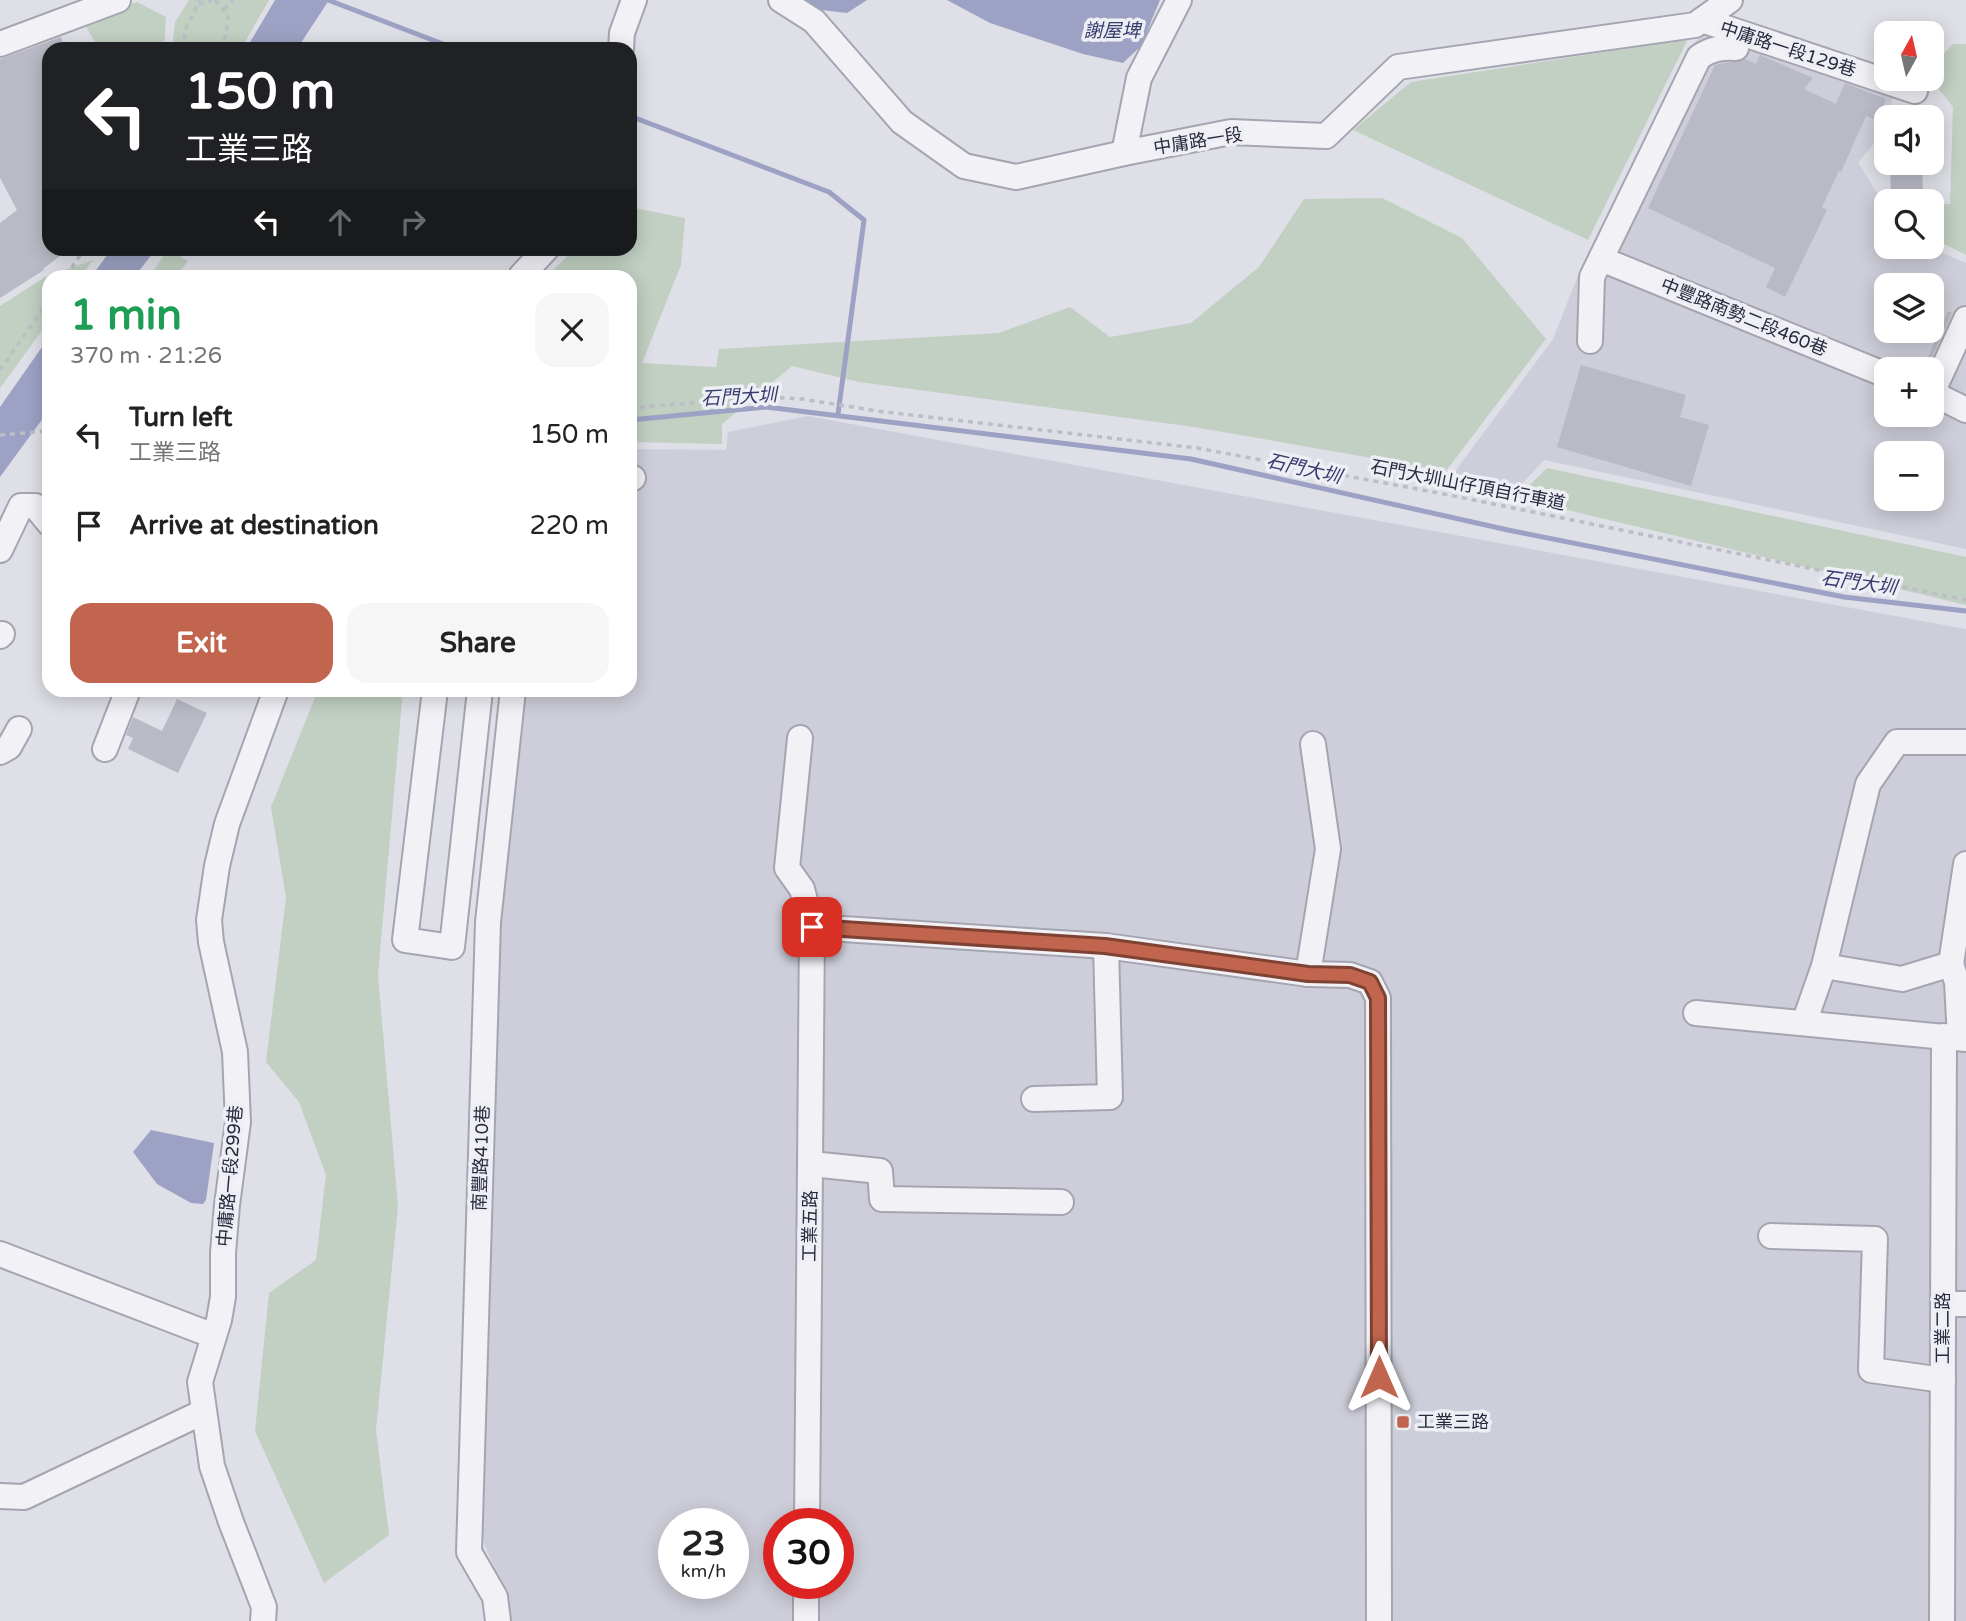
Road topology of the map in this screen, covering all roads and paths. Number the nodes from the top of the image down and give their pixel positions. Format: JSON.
{"nodes":[{"id":1,"x":118,"y":0,"type":"edge"},
{"id":2,"x":213,"y":0,"type":"edge"},
{"id":3,"x":233,"y":0,"type":"edge"},
{"id":4,"x":634,"y":0,"type":"edge"},
{"id":5,"x":781,"y":0,"type":"edge"},
{"id":6,"x":1179,"y":0,"type":"edge"},
{"id":7,"x":1730,"y":0,"type":"edge"},
{"id":8,"x":200,"y":1,"type":"edge"},
{"id":9,"x":224,"y":9,"type":"junction"},
{"id":10,"x":1702,"y":20,"type":"junction"},
{"id":11,"x":183,"y":42,"type":"edge"},
{"id":12,"x":223,"y":42,"type":"edge"},
{"id":13,"x":621,"y":42,"type":"edge"},
{"id":14,"x":0,"y":44,"type":"edge"},
{"id":15,"x":1736,"y":48,"type":"dead end"},
{"id":16,"x":1874,"y":77,"type":"edge"},
{"id":17,"x":1124,"y":153,"type":"junction"},
{"id":18,"x":540,"y":256,"type":"edge"},
{"id":19,"x":1601,"y":259,"type":"junction"},
{"id":20,"x":527,"y":270,"type":"edge"},
{"id":21,"x":42,"y":310,"type":"edge"},
{"id":22,"x":1966,"y":319,"type":"edge"},
{"id":23,"x":1590,"y":341,"type":"dead end"},
{"id":24,"x":1944,"y":367,"type":"edge"},
{"id":25,"x":0,"y":370,"type":"edge"},
{"id":26,"x":1874,"y":370,"type":"edge"},
{"id":27,"x":1944,"y":399,"type":"edge"},
{"id":28,"x":637,"y":407,"type":"edge"},
{"id":29,"x":1966,"y":410,"type":"edge"},
{"id":30,"x":42,"y":432,"type":"edge"},
{"id":31,"x":0,"y":435,"type":"edge"},
{"id":32,"x":42,"y":514,"type":"edge"},
{"id":33,"x":0,"y":550,"type":"edge"},
{"id":34,"x":1966,"y":600,"type":"edge"},
{"id":35,"x":125,"y":697,"type":"edge"},
{"id":36,"x":273,"y":697,"type":"edge"},
{"id":37,"x":434,"y":697,"type":"edge"},
{"id":38,"x":479,"y":697,"type":"edge"},
{"id":39,"x":512,"y":697,"type":"edge"},
{"id":40,"x":19,"y":729,"type":"dead end"},
{"id":41,"x":476,"y":732,"type":"junction"},
{"id":42,"x":508,"y":735,"type":"junction"},
{"id":43,"x":800,"y":738,"type":"dead end"},
{"id":44,"x":1966,"y":741,"type":"edge"},
{"id":45,"x":1313,"y":744,"type":"dead end"},
{"id":46,"x":105,"y":749,"type":"dead end"},
{"id":47,"x":0,"y":752,"type":"edge"},
{"id":48,"x":1966,"y":864,"type":"edge"},
{"id":49,"x":812,"y":927,"type":"junction"},
{"id":50,"x":1105,"y":946,"type":"junction"},
{"id":51,"x":1951,"y":964,"type":"junction"},
{"id":52,"x":1824,"y":966,"type":"junction"},
{"id":53,"x":1308,"y":974,"type":"junction"},
{"id":54,"x":1696,"y":1013,"type":"dead end"},
{"id":55,"x":1804,"y":1023,"type":"junction"},
{"id":56,"x":1957,"y":1038,"type":"edge"},
{"id":57,"x":1034,"y":1099,"type":"dead end"},
{"id":58,"x":811,"y":1164,"type":"junction"},
{"id":59,"x":1061,"y":1202,"type":"dead end"},
{"id":60,"x":1771,"y":1236,"type":"dead end"},
{"id":61,"x":0,"y":1254,"type":"edge"},
{"id":62,"x":1954,"y":1304,"type":"edge"},
{"id":63,"x":214,"y":1336,"type":"junction"},
{"id":64,"x":1943,"y":1380,"type":"junction"},
{"id":65,"x":204,"y":1412,"type":"junction"},
{"id":66,"x":0,"y":1496,"type":"edge"},
{"id":67,"x":807,"y":1508,"type":"edge"},
{"id":68,"x":806,"y":1599,"type":"edge"},
{"id":69,"x":263,"y":1621,"type":"edge"},
{"id":70,"x":498,"y":1621,"type":"edge"},
{"id":71,"x":806,"y":1621,"type":"edge"},
{"id":72,"x":1379,"y":1621,"type":"edge"},
{"id":73,"x":1942,"y":1621,"type":"edge"}],
"edges":[{"from":1,"to":14,"type":"street"},
{"from":2,"to":8,"type":"path"},
{"from":2,"to":9,"type":"path"},
{"from":3,"to":9,"type":"path"},
{"from":4,"to":13,"type":"street"},
{"from":5,"to":17,"type":"street","name":"中庸路一段"},
{"from":6,"to":17,"type":"street"},
{"from":7,"to":10,"type":"street","name":"中庸路一段"},
{"from":8,"to":11,"type":"path"},
{"from":9,"to":12,"type":"path"},
{"from":10,"to":16,"type":"street","name":"中庸路一段129巷"},
{"from":10,"to":17,"type":"street","name":"中庸路一段"},
{"from":15,"to":19,"type":"street"},
{"from":18,"to":20,"type":"street"},
{"from":19,"to":23,"type":"street"},
{"from":19,"to":26,"type":"street","name":"中豐路南勢二段460巷"},
{"from":21,"to":25,"type":"path"},
{"from":22,"to":24,"type":"street"},
{"from":27,"to":29,"type":"street"},
{"from":28,"to":34,"type":"path","name":"石門大圳山仔頂自行車道"},
{"from":30,"to":31,"type":"path"},
{"from":32,"to":33,"type":"street"},
{"from":35,"to":46,"type":"street"},
{"from":36,"to":63,"type":"street","name":"中庸路一段299巷"},
{"from":37,"to":41,"type":"street"},
{"from":38,"to":41,"type":"street"},
{"from":39,"to":42,"type":"street","name":"南豐路410巷"},
{"from":40,"to":47,"type":"street"},
{"from":41,"to":42,"type":"street"},
{"from":42,"to":70,"type":"street","name":"南豐路410巷"},
{"from":43,"to":49,"type":"street","name":"工業五路"},
{"from":44,"to":52,"type":"street"},
{"from":45,"to":53,"type":"street"},
{"from":48,"to":51,"type":"street","name":"工業二路"},
{"from":49,"to":50,"type":"street"},
{"from":49,"to":58,"type":"street","name":"工業五路"},
{"from":50,"to":53,"type":"street"},
{"from":50,"to":57,"type":"street"},
{"from":51,"to":52,"type":"street"},
{"from":51,"to":56,"type":"street","name":"工業二路"},
{"from":52,"to":55,"type":"street"},
{"from":53,"to":72,"type":"street"},
{"from":54,"to":55,"type":"street"},
{"from":55,"to":56,"type":"street"},
{"from":56,"to":62,"type":"street","name":"工業二路"},
{"from":58,"to":59,"type":"street"},
{"from":58,"to":67,"type":"street","name":"工業五路"},
{"from":60,"to":64,"type":"street"},
{"from":61,"to":63,"type":"street"},
{"from":62,"to":64,"type":"street","name":"工業二路"},
{"from":63,"to":65,"type":"street","name":"中庸路一段299巷"},
{"from":64,"to":73,"type":"street","name":"工業二路"},
{"from":65,"to":66,"type":"street"},
{"from":65,"to":69,"type":"street","name":"中庸路一段299巷"},
{"from":68,"to":71,"type":"street"}]}
